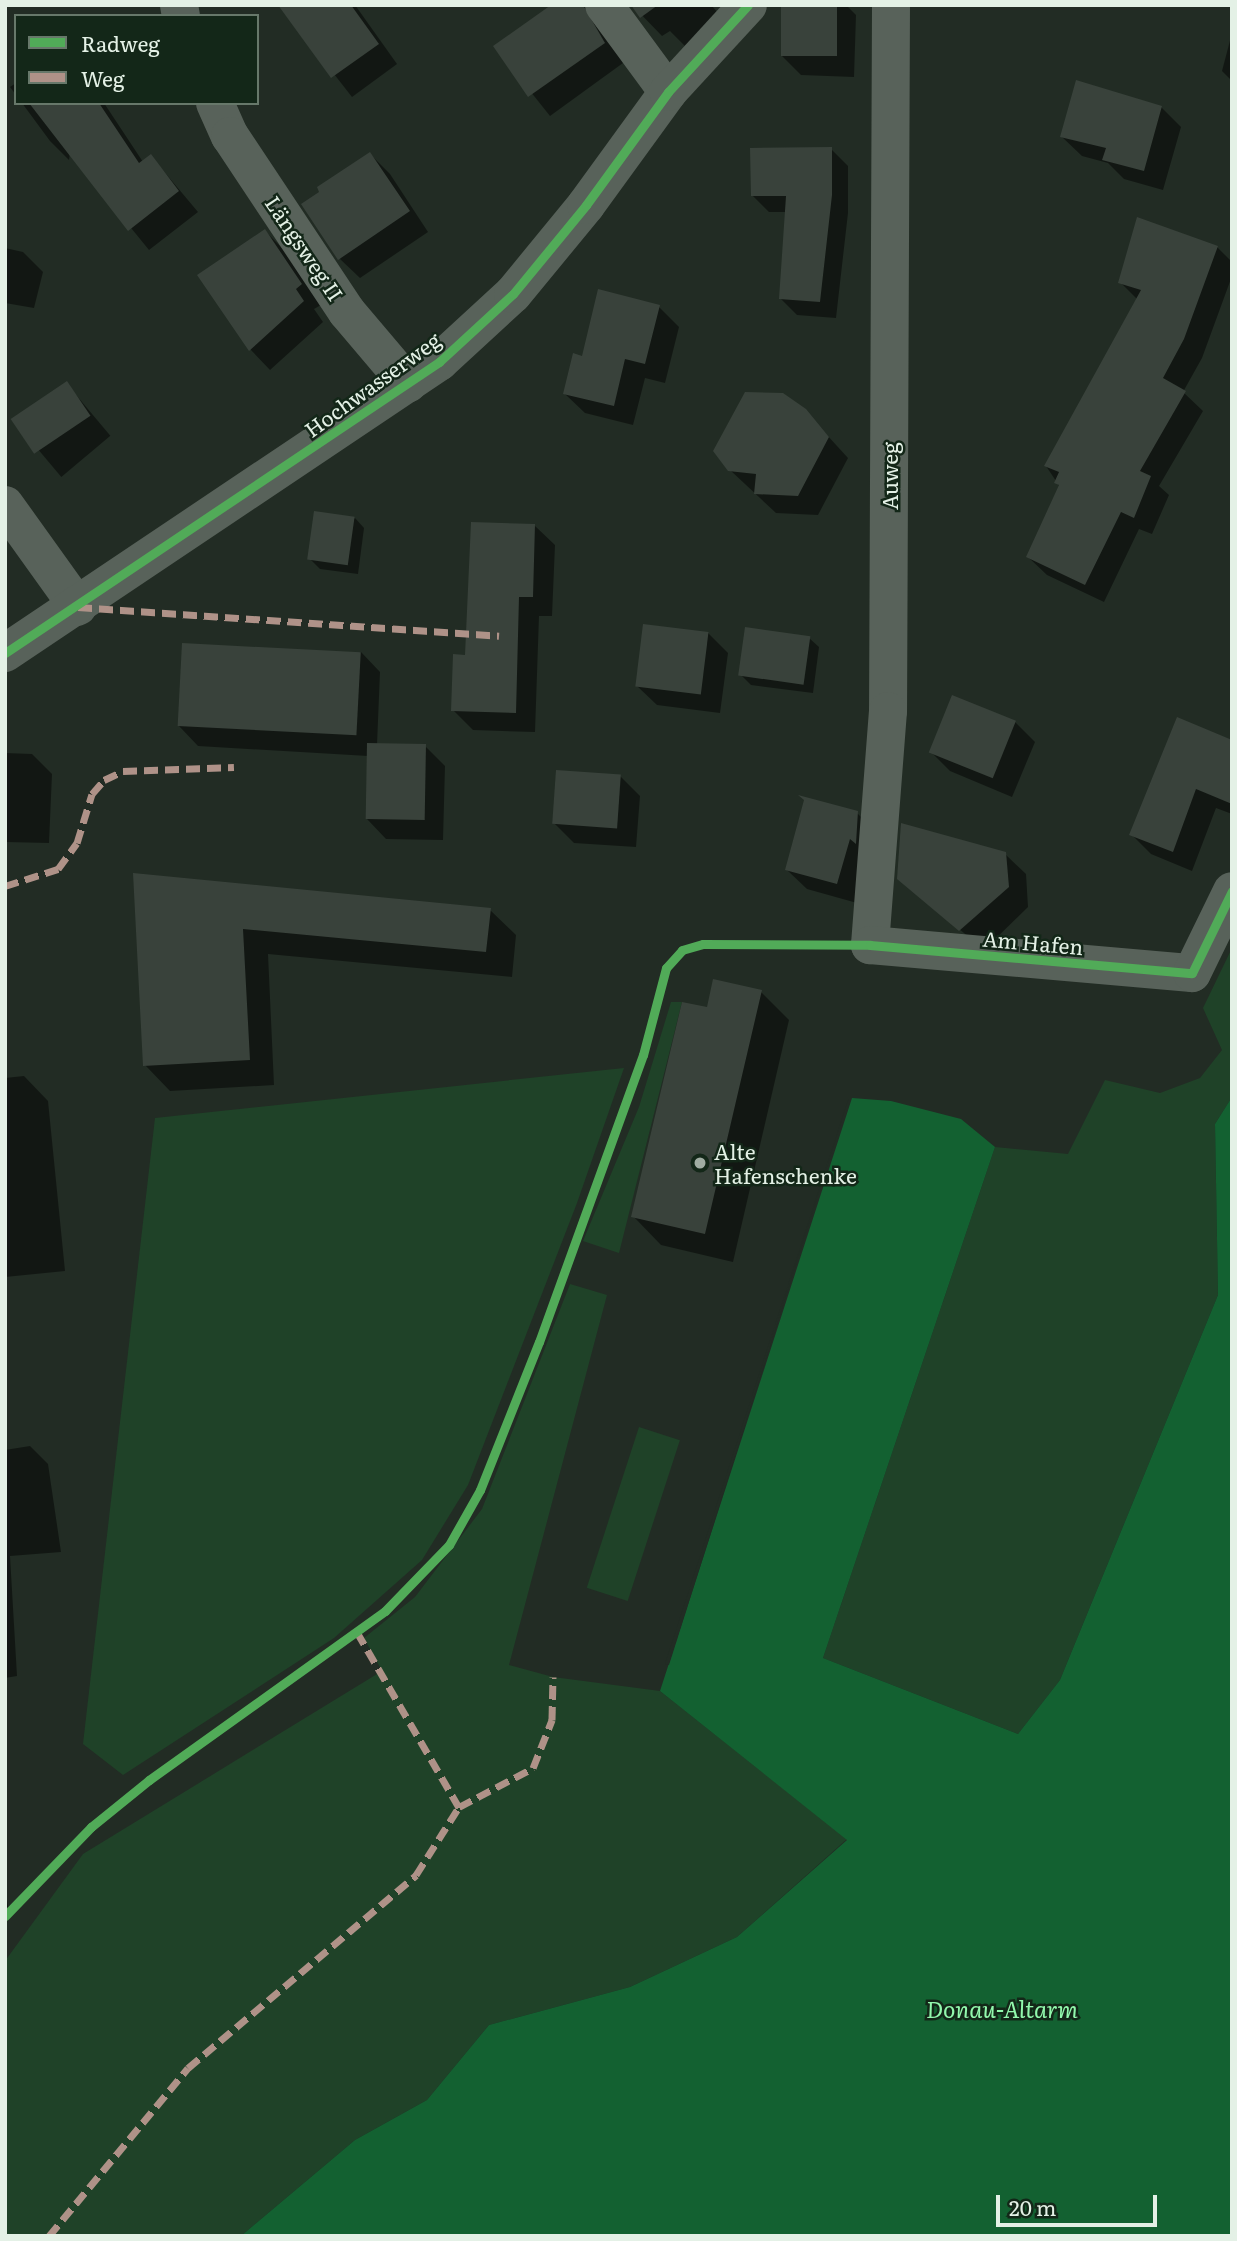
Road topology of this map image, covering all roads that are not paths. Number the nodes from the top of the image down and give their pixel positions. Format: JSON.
{"nodes":[{"id":1,"x":604,"y":5,"type":"edge"},
{"id":2,"x":748,"y":5,"type":"edge"},
{"id":3,"x":891,"y":5,"type":"edge"},
{"id":4,"x":668,"y":92,"type":"junction"},
{"id":5,"x":216,"y":105,"type":"edge"},
{"id":6,"x":408,"y":384,"type":"junction"},
{"id":7,"x":5,"y":505,"type":"edge"},
{"id":8,"x":78,"y":607,"type":"junction"},
{"id":9,"x":5,"y":653,"type":"edge"},
{"id":10,"x":1232,"y":891,"type":"edge"},
{"id":11,"x":870,"y":946,"type":"joint"}],
"edges":[{"from":1,"to":4,"type":"street"},
{"from":2,"to":4,"type":"street","name":"Hochwasserweg"},
{"from":3,"to":11,"type":"street","name":"Auweg"},
{"from":4,"to":6,"type":"street","name":"Hochwasserweg"},
{"from":5,"to":6,"type":"street","name":"Längsweg II"},
{"from":6,"to":8,"type":"street","name":"Hochwasserweg"},
{"from":7,"to":8,"type":"street"},
{"from":8,"to":9,"type":"street","name":"Hochwasserweg"},
{"from":10,"to":11,"type":"street","name":"Am Hafen"}]}
